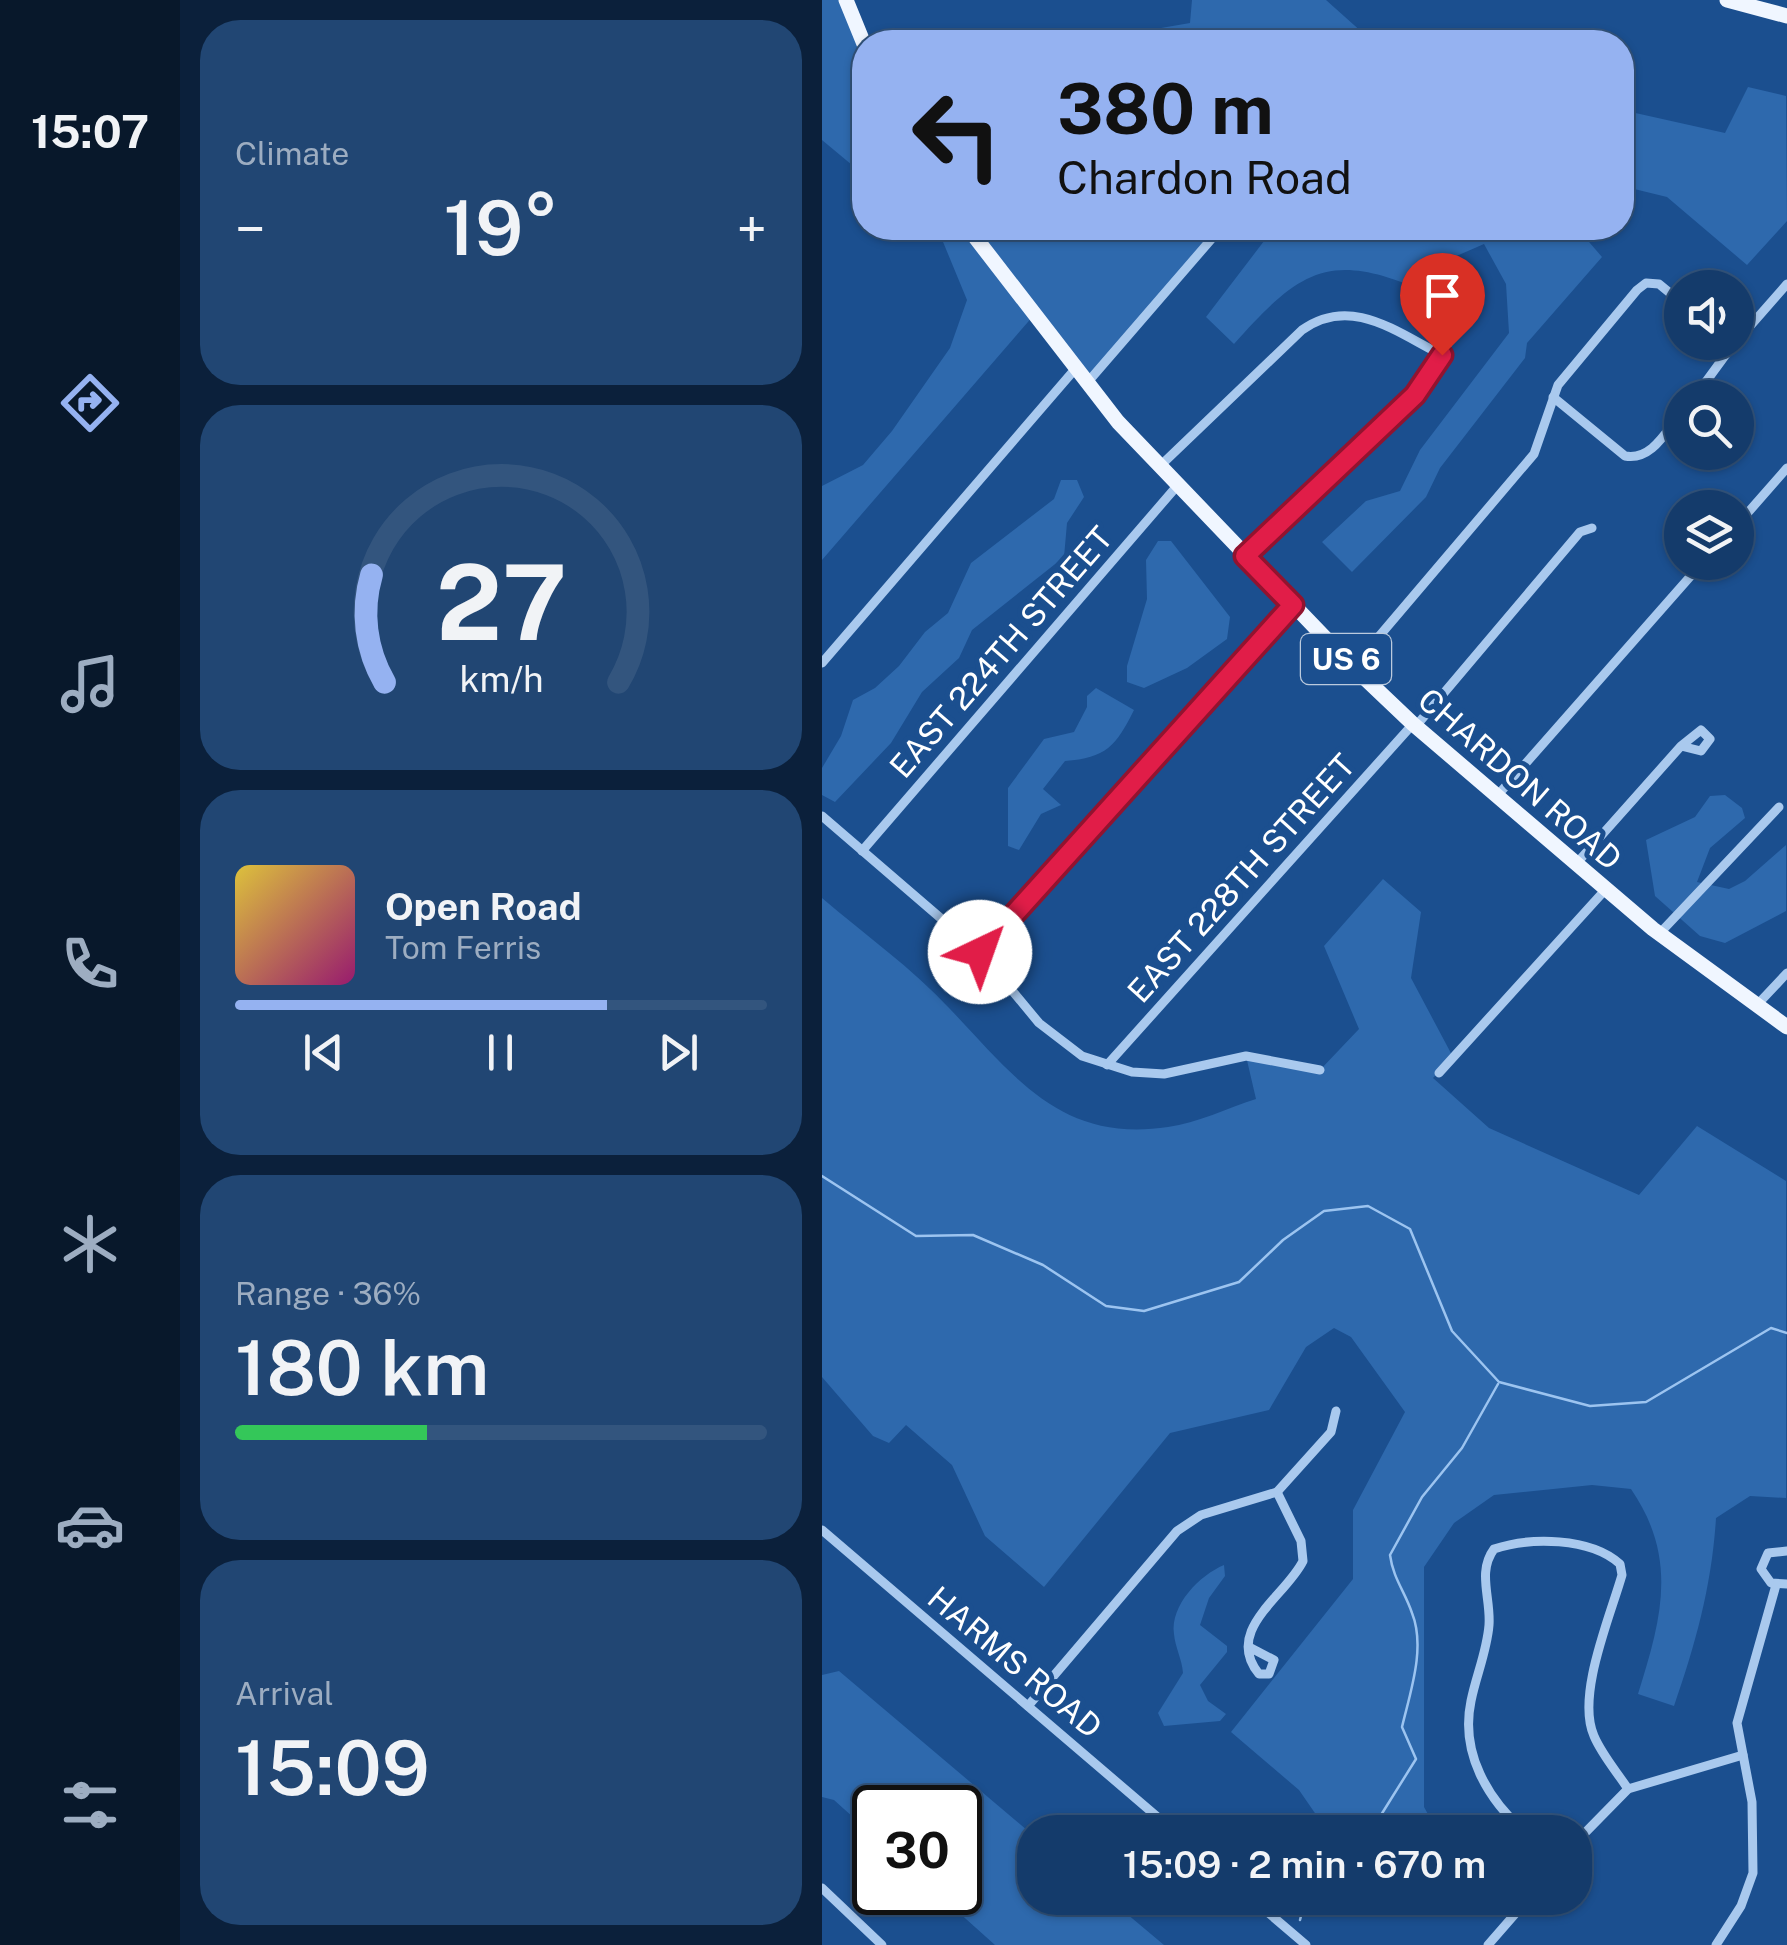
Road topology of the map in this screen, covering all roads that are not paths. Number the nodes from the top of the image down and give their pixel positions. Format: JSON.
{"nodes":[{"id":1,"x":846,"y":0,"type":"edge"},
{"id":2,"x":1727,"y":0,"type":"edge"},
{"id":3,"x":1786,"y":16,"type":"edge"},
{"id":4,"x":858,"y":30,"type":"edge"},
{"id":5,"x":977,"y":240,"type":"edge"},
{"id":6,"x":1212,"y":240,"type":"edge"},
{"id":7,"x":1786,"y":284,"type":"edge"},
{"id":8,"x":1664,"y":288,"type":"edge"},
{"id":9,"x":1462,"y":315,"type":"dead end"},
{"id":10,"x":1754,"y":320,"type":"edge"},
{"id":11,"x":1442,"y":355,"type":"junction"},
{"id":12,"x":1076,"y":368,"type":"junction"},
{"id":13,"x":1087,"y":383,"type":"junction"},
{"id":14,"x":1554,"y":397,"type":"junction"},
{"id":15,"x":1664,"y":434,"type":"edge"},
{"id":16,"x":1159,"y":467,"type":"junction"},
{"id":17,"x":1786,"y":468,"type":"edge"},
{"id":18,"x":1177,"y":486,"type":"junction"},
{"id":19,"x":1754,"y":505,"type":"edge"},
{"id":20,"x":1592,"y":528,"type":"dead end"},
{"id":21,"x":1245,"y":556,"type":"junction"},
{"id":22,"x":1687,"y":580,"type":"edge"},
{"id":23,"x":1293,"y":605,"type":"junction"},
{"id":24,"x":822,"y":663,"type":"edge"},
{"id":25,"x":1353,"y":667,"type":"junction"},
{"id":26,"x":1414,"y":726,"type":"junction"},
{"id":27,"x":1681,"y":746,"type":"dead end"},
{"id":28,"x":1496,"y":796,"type":"junction"},
{"id":29,"x":1779,"y":807,"type":"dead end"},
{"id":30,"x":822,"y":816,"type":"edge"},
{"id":31,"x":862,"y":851,"type":"junction"},
{"id":32,"x":1576,"y":864,"type":"junction"},
{"id":33,"x":1606,"y":890,"type":"junction"},
{"id":34,"x":1660,"y":934,"type":"junction"},
{"id":35,"x":980,"y":952,"type":"junction"},
{"id":36,"x":1786,"y":972,"type":"edge"},
{"id":37,"x":1756,"y":1006,"type":"junction"},
{"id":38,"x":1786,"y":1027,"type":"edge"},
{"id":39,"x":1107,"y":1065,"type":"junction"},
{"id":40,"x":1320,"y":1070,"type":"dead end"},
{"id":41,"x":1438,"y":1073,"type":"dead end"},
{"id":42,"x":1336,"y":1412,"type":"dead end"},
{"id":43,"x":1277,"y":1492,"type":"junction"},
{"id":44,"x":822,"y":1530,"type":"edge"},
{"id":45,"x":1786,"y":1551,"type":"edge"},
{"id":46,"x":1781,"y":1584,"type":"edge"},
{"id":47,"x":1249,"y":1647,"type":"dead end"},
{"id":48,"x":1028,"y":1706,"type":"junction"},
{"id":49,"x":1743,"y":1755,"type":"junction"},
{"id":50,"x":1628,"y":1789,"type":"junction"},
{"id":51,"x":1155,"y":1815,"type":"edge"},
{"id":52,"x":1507,"y":1815,"type":"edge"},
{"id":53,"x":1592,"y":1826,"type":"edge"},
{"id":54,"x":822,"y":1888,"type":"edge"},
{"id":55,"x":1271,"y":1915,"type":"edge"},
{"id":56,"x":1514,"y":1915,"type":"edge"},
{"id":57,"x":882,"y":1945,"type":"edge"},
{"id":58,"x":1306,"y":1945,"type":"edge"},
{"id":59,"x":1488,"y":1945,"type":"edge"},
{"id":60,"x":1716,"y":1945,"type":"edge"}],
"edges":[{"from":1,"to":4,"type":"main road"},
{"from":2,"to":3,"type":"main road"},
{"from":5,"to":12,"type":"main road","name":"CHARDON ROAD","number":"US 6"},
{"from":6,"to":13,"type":"street"},
{"from":7,"to":10,"type":"street"},
{"from":8,"to":14,"type":"street"},
{"from":9,"to":11,"type":"street"},
{"from":11,"to":16,"type":"street"},
{"from":11,"to":21,"type":"street"},
{"from":12,"to":13,"type":"main road","name":"CHARDON ROAD","number":"US 6"},
{"from":12,"to":24,"type":"street"},
{"from":13,"to":16,"type":"main road","name":"CHARDON ROAD","number":"US 6"},
{"from":14,"to":15,"type":"street"},
{"from":14,"to":25,"type":"street"},
{"from":16,"to":18,"type":"main road","name":"CHARDON ROAD","number":"US 6"},
{"from":17,"to":19,"type":"street"},
{"from":18,"to":21,"type":"main road","name":"CHARDON ROAD","number":"US 6"},
{"from":18,"to":31,"type":"street","name":"EAST 224TH STREET"},
{"from":20,"to":26,"type":"street","name":"EAST 228TH STREET"},
{"from":21,"to":23,"type":"main road","name":"CHARDON ROAD","number":"US 6"},
{"from":22,"to":28,"type":"street"},
{"from":23,"to":25,"type":"main road","name":"CHARDON ROAD","number":"US 6"},
{"from":23,"to":35,"type":"street"},
{"from":25,"to":26,"type":"main road","name":"CHARDON ROAD","number":"US 6"},
{"from":26,"to":28,"type":"main road","name":"CHARDON ROAD","number":"US 6"},
{"from":26,"to":39,"type":"street","name":"EAST 228TH STREET"},
{"from":27,"to":32,"type":"street"},
{"from":28,"to":32,"type":"main road","name":"CHARDON ROAD","number":"US 6"},
{"from":29,"to":34,"type":"street"},
{"from":30,"to":31,"type":"street"},
{"from":31,"to":35,"type":"street"},
{"from":32,"to":33,"type":"main road","name":"CHARDON ROAD","number":"US 6"},
{"from":33,"to":34,"type":"main road","name":"CHARDON ROAD","number":"US 6"},
{"from":33,"to":41,"type":"street"},
{"from":34,"to":37,"type":"main road","name":"CHARDON ROAD","number":"US 6"},
{"from":35,"to":39,"type":"street"},
{"from":36,"to":37,"type":"street"},
{"from":37,"to":38,"type":"main road","name":"CHARDON ROAD","number":"US 6"},
{"from":39,"to":40,"type":"street"},
{"from":42,"to":43,"type":"street"},
{"from":43,"to":47,"type":"street"},
{"from":43,"to":48,"type":"street"},
{"from":44,"to":48,"type":"street","name":"HARMS ROAD"},
{"from":45,"to":46,"type":"street"},
{"from":46,"to":49,"type":"street"},
{"from":48,"to":51,"type":"street","name":"HARMS ROAD"},
{"from":49,"to":50,"type":"street"},
{"from":49,"to":60,"type":"street"},
{"from":50,"to":52,"type":"street"},
{"from":50,"to":53,"type":"street"},
{"from":54,"to":57,"type":"street"},
{"from":55,"to":58,"type":"street"},
{"from":56,"to":59,"type":"street"}]}
